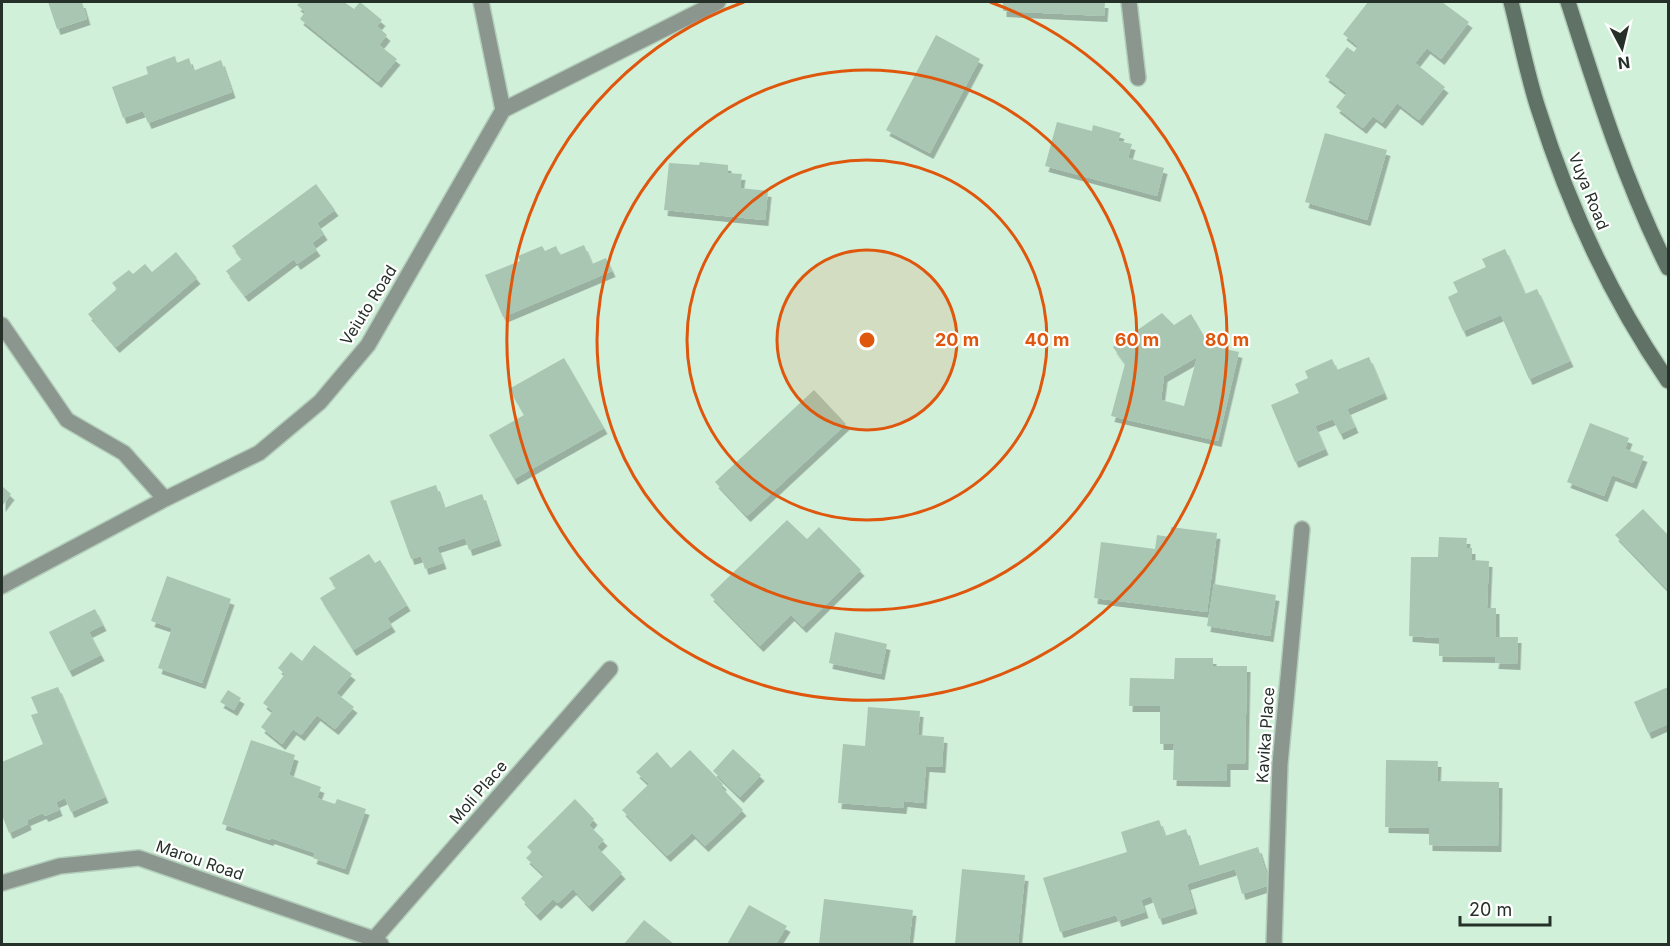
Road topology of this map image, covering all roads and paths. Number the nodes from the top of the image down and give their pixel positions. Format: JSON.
{"nodes":[{"id":1,"x":481,"y":2,"type":"edge"},
{"id":2,"x":718,"y":2,"type":"edge"},
{"id":3,"x":1129,"y":2,"type":"edge"},
{"id":4,"x":1511,"y":2,"type":"edge"},
{"id":5,"x":1568,"y":2,"type":"edge"},
{"id":6,"x":1138,"y":78,"type":"dead end"},
{"id":7,"x":503,"y":110,"type":"junction"},
{"id":8,"x":1668,"y":268,"type":"edge"},
{"id":9,"x":2,"y":325,"type":"edge"},
{"id":10,"x":1668,"y":381,"type":"edge"},
{"id":11,"x":165,"y":499,"type":"junction"},
{"id":12,"x":1302,"y":529,"type":"dead end"},
{"id":13,"x":2,"y":585,"type":"edge"},
{"id":14,"x":610,"y":669,"type":"dead end"},
{"id":15,"x":2,"y":883,"type":"edge"},
{"id":16,"x":377,"y":942,"type":"edge"},
{"id":17,"x":1274,"y":945,"type":"edge"}],
"edges":[{"from":1,"to":7,"type":"street"},
{"from":2,"to":7,"type":"street"},
{"from":3,"to":6,"type":"street"},
{"from":4,"to":10,"type":"main road","name":"Vuya Road"},
{"from":5,"to":8,"type":"main road"},
{"from":7,"to":11,"type":"street","name":"Veiuto Road"},
{"from":9,"to":11,"type":"street"},
{"from":11,"to":13,"type":"street","name":"Veiuto Road"},
{"from":12,"to":17,"type":"street","name":"Kavika Place"},
{"from":14,"to":16,"type":"street","name":"Moli Place"},
{"from":15,"to":16,"type":"street","name":"Marou Road"}]}
